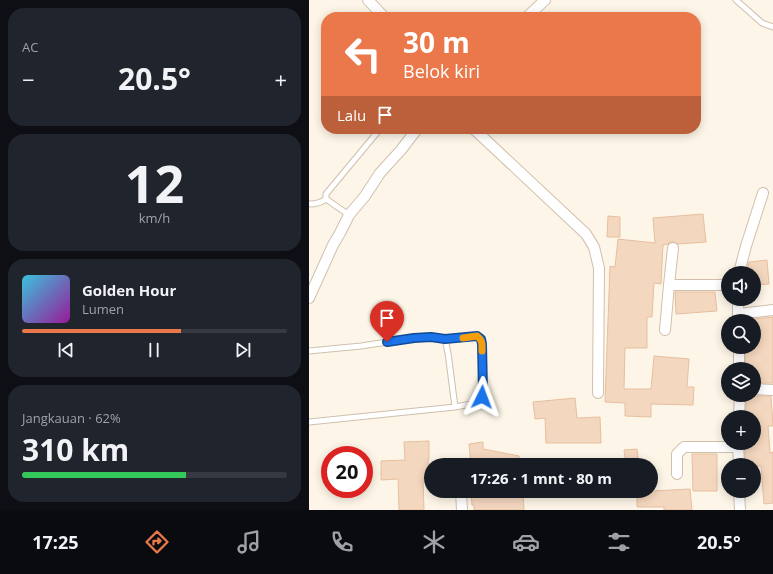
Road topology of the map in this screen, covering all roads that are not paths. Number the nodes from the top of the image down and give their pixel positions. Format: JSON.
{"nodes":[{"id":1,"x":368,"y":0,"type":"edge"},
{"id":2,"x":545,"y":0,"type":"edge"},
{"id":3,"x":737,"y":1,"type":"edge"},
{"id":4,"x":379,"y":12,"type":"edge"},
{"id":5,"x":532,"y":12,"type":"edge"},
{"id":6,"x":773,"y":27,"type":"edge"},
{"id":7,"x":377,"y":134,"type":"edge"},
{"id":8,"x":413,"y":134,"type":"edge"},
{"id":9,"x":479,"y":134,"type":"edge"},
{"id":10,"x":763,"y":193,"type":"dead end"},
{"id":11,"x":326,"y":199,"type":"junction"},
{"id":12,"x":309,"y":204,"type":"edge"},
{"id":13,"x":349,"y":216,"type":"junction"},
{"id":14,"x":673,"y":248,"type":"dead end"},
{"id":15,"x":741,"y":266,"type":"edge"},
{"id":16,"x":669,"y":285,"type":"junction"},
{"id":17,"x":721,"y":285,"type":"edge"},
{"id":18,"x":309,"y":298,"type":"edge"},
{"id":19,"x":773,"y":310,"type":"edge"},
{"id":20,"x":753,"y":314,"type":"edge"},
{"id":21,"x":665,"y":330,"type":"dead end"},
{"id":22,"x":445,"y":339,"type":"junction"},
{"id":23,"x":309,"y":350,"type":"edge"},
{"id":24,"x":761,"y":389,"type":"edge"},
{"id":25,"x":773,"y":390,"type":"edge"},
{"id":26,"x":599,"y":393,"type":"dead end"},
{"id":27,"x":455,"y":407,"type":"junction"},
{"id":28,"x":309,"y":422,"type":"edge"},
{"id":29,"x":721,"y":446,"type":"edge"},
{"id":30,"x":677,"y":474,"type":"dead end"},
{"id":31,"x":461,"y":498,"type":"edge"},
{"id":32,"x":739,"y":498,"type":"edge"},
{"id":33,"x":462,"y":510,"type":"edge"},
{"id":34,"x":740,"y":510,"type":"edge"}],
"edges":[{"from":1,"to":4,"type":"street"},
{"from":2,"to":5,"type":"street"},
{"from":3,"to":6,"type":"lane"},
{"from":7,"to":11,"type":"lane"},
{"from":8,"to":13,"type":"street"},
{"from":9,"to":26,"type":"street"},
{"from":10,"to":15,"type":"street"},
{"from":11,"to":12,"type":"lane"},
{"from":11,"to":13,"type":"lane"},
{"from":13,"to":18,"type":"street"},
{"from":14,"to":16,"type":"street"},
{"from":16,"to":17,"type":"street"},
{"from":16,"to":21,"type":"street"},
{"from":19,"to":20,"type":"street"},
{"from":22,"to":23,"type":"lane"},
{"from":22,"to":27,"type":"lane"},
{"from":22,"to":27,"type":"lane"},
{"from":24,"to":25,"type":"street"},
{"from":27,"to":28,"type":"lane"},
{"from":29,"to":30,"type":"street"},
{"from":31,"to":33,"type":"street"},
{"from":32,"to":34,"type":"street"}]}
